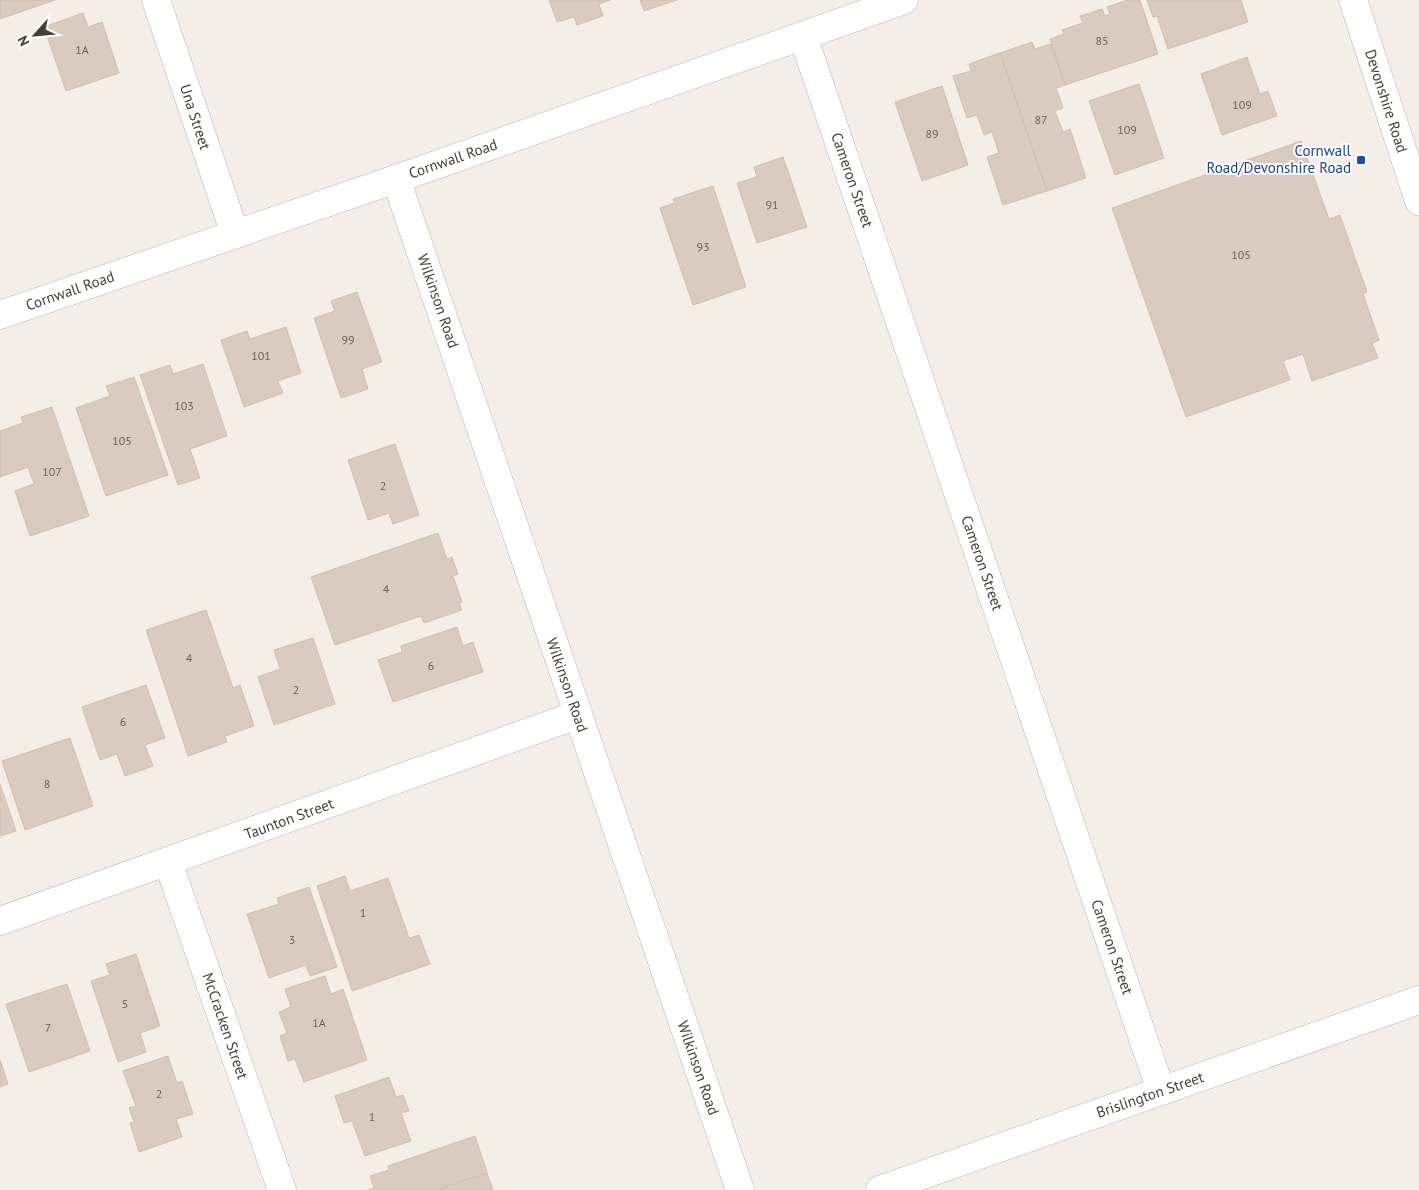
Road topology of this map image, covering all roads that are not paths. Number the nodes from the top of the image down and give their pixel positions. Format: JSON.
{"nodes":[{"id":1,"x":156,"y":0,"type":"edge"},
{"id":2,"x":904,"y":0,"type":"edge"},
{"id":3,"x":1353,"y":0,"type":"edge"},
{"id":4,"x":803,"y":36,"type":"junction"},
{"id":5,"x":396,"y":178,"type":"junction"},
{"id":6,"x":1419,"y":201,"type":"edge"},
{"id":7,"x":235,"y":234,"type":"junction"},
{"id":8,"x":0,"y":315,"type":"edge"},
{"id":9,"x":577,"y":715,"type":"junction"},
{"id":10,"x":168,"y":862,"type":"junction"},
{"id":11,"x":0,"y":921,"type":"edge"},
{"id":12,"x":1419,"y":1000,"type":"edge"},
{"id":13,"x":1161,"y":1091,"type":"junction"},
{"id":14,"x":282,"y":1190,"type":"edge"},
{"id":15,"x":740,"y":1190,"type":"edge"},
{"id":16,"x":880,"y":1190,"type":"edge"}],
"edges":[{"from":1,"to":7,"type":"street","name":"Una Street"},
{"from":2,"to":4,"type":"street","name":"Cornwall Road"},
{"from":3,"to":6,"type":"street","name":"Devonshire Road"},
{"from":4,"to":5,"type":"street","name":"Cornwall Road"},
{"from":4,"to":13,"type":"street","name":"Cameron Street"},
{"from":5,"to":7,"type":"street","name":"Cornwall Road"},
{"from":5,"to":9,"type":"street","name":"Wilkinson Road"},
{"from":7,"to":8,"type":"street","name":"Cornwall Road"},
{"from":9,"to":10,"type":"street","name":"Taunton Street"},
{"from":9,"to":15,"type":"street","name":"Wilkinson Road"},
{"from":10,"to":11,"type":"street","name":"Taunton Street"},
{"from":10,"to":14,"type":"street","name":"McCracken Street"},
{"from":12,"to":13,"type":"street","name":"Brislington Street"},
{"from":13,"to":16,"type":"street","name":"Brislington Street"}]}
